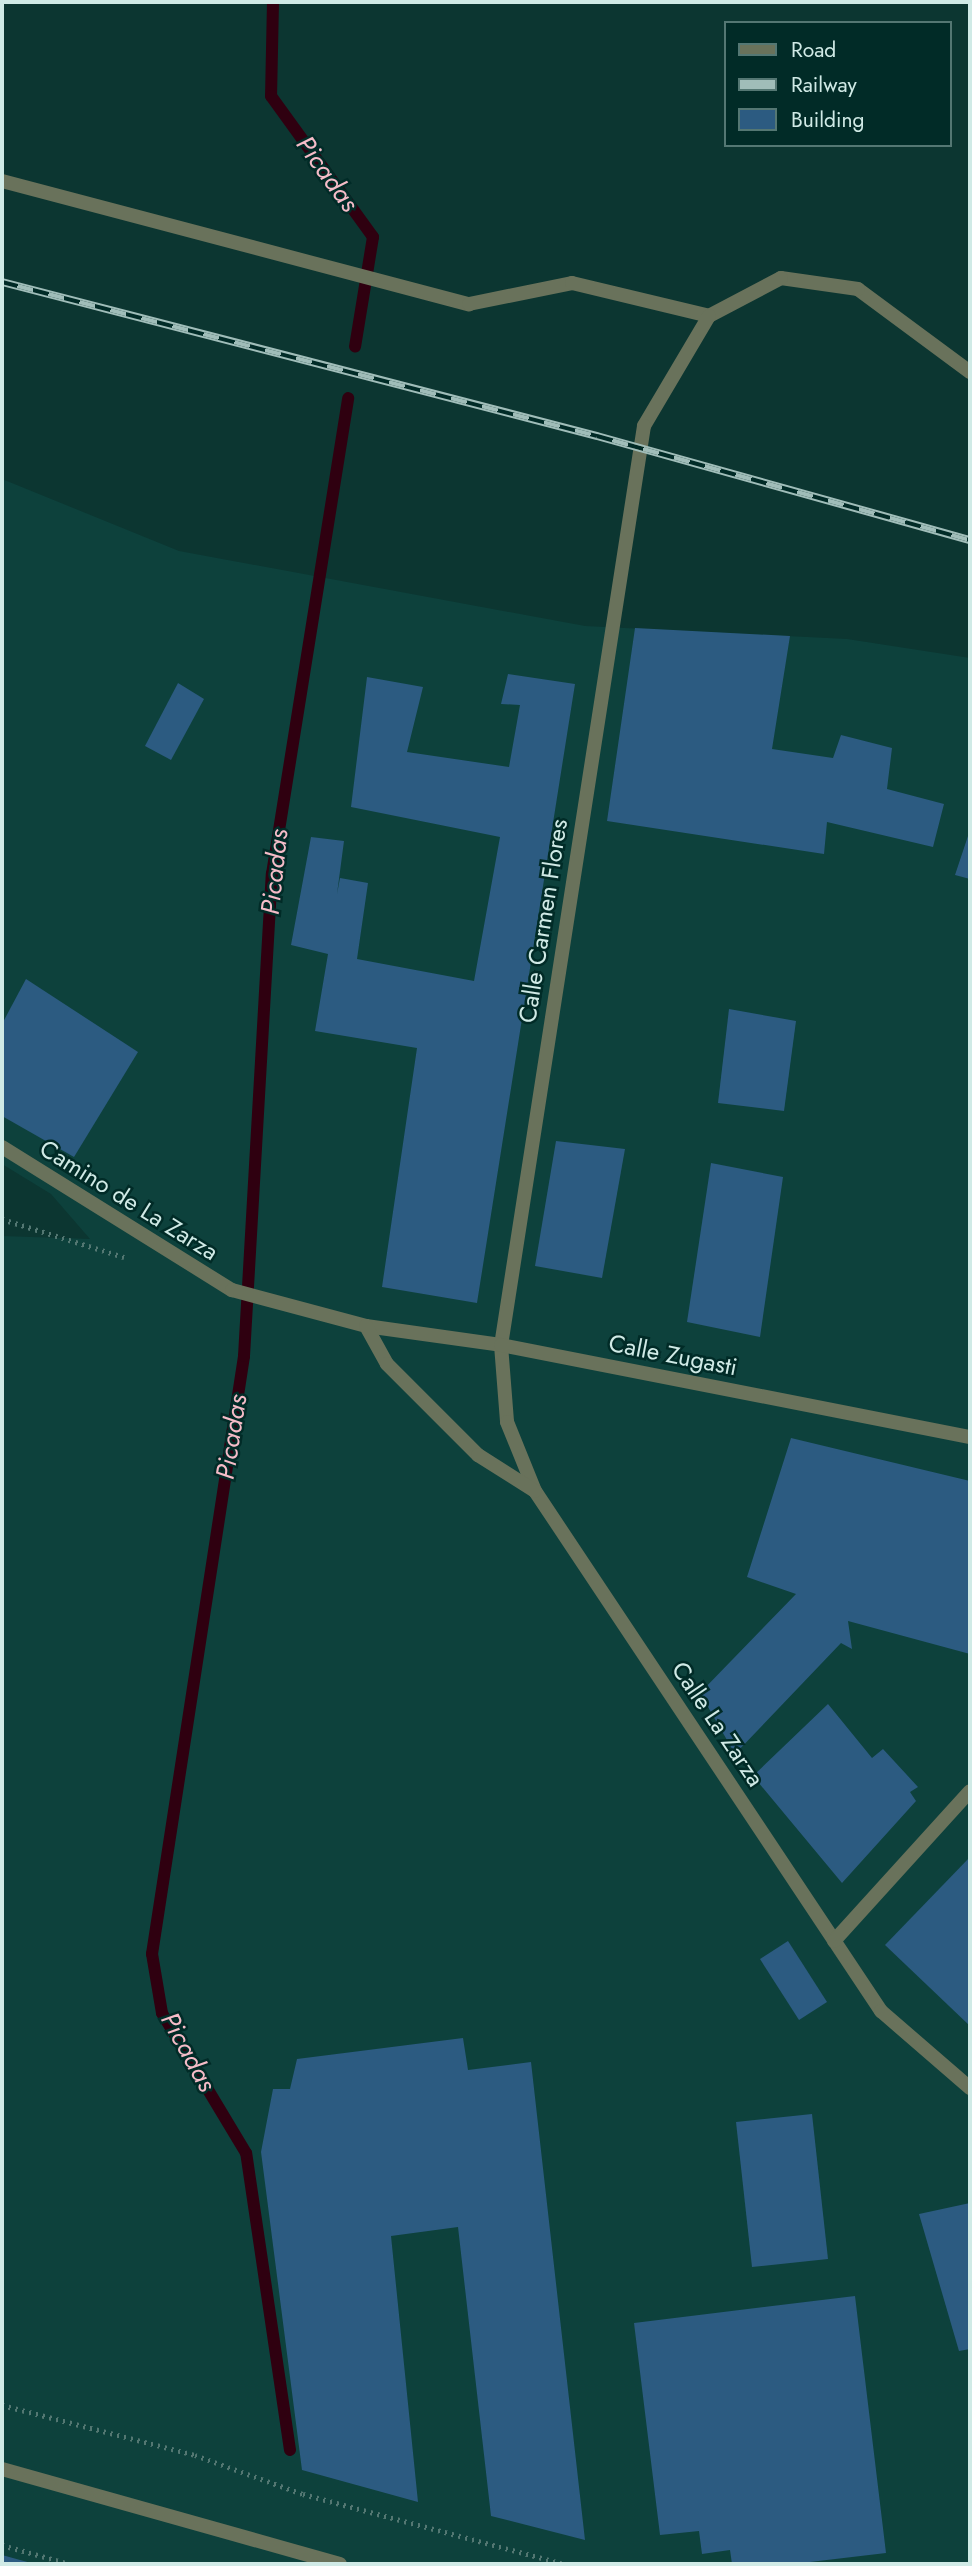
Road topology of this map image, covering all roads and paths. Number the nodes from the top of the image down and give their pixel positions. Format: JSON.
{"nodes":[{"id":1,"x":2,"y":181,"type":"edge"},
{"id":2,"x":709,"y":316,"type":"junction"},
{"id":3,"x":970,"y":372,"type":"edge"},
{"id":4,"x":2,"y":1147,"type":"edge"},
{"id":5,"x":2,"y":1219,"type":"edge"},
{"id":6,"x":130,"y":1259,"type":"dead end"},
{"id":7,"x":232,"y":1290,"type":"joint"},
{"id":8,"x":366,"y":1326,"type":"junction"},
{"id":9,"x":501,"y":1345,"type":"junction"},
{"id":10,"x":970,"y":1437,"type":"edge"},
{"id":11,"x":535,"y":1491,"type":"junction"},
{"id":12,"x":970,"y":1791,"type":"edge"},
{"id":13,"x":834,"y":1941,"type":"junction"},
{"id":14,"x":970,"y":2088,"type":"edge"},
{"id":15,"x":2,"y":2405,"type":"edge"},
{"id":16,"x":2,"y":2469,"type":"edge"},
{"id":17,"x":2,"y":2545,"type":"edge"},
{"id":18,"x":70,"y":2564,"type":"edge"},
{"id":19,"x":340,"y":2564,"type":"edge"},
{"id":20,"x":565,"y":2564,"type":"edge"}],
"edges":[{"from":1,"to":2,"type":"street"},
{"from":2,"to":3,"type":"street"},
{"from":2,"to":9,"type":"street","name":"Calle Carmen Flores"},
{"from":4,"to":7,"type":"street","name":"Camino de La Zarza"},
{"from":5,"to":6,"type":"path"},
{"from":7,"to":8,"type":"street","name":"Calle Zugasti"},
{"from":8,"to":9,"type":"street","name":"Calle Zugasti"},
{"from":8,"to":11,"type":"street"},
{"from":9,"to":10,"type":"street","name":"Calle Zugasti"},
{"from":9,"to":11,"type":"street","name":"Calle La Zarza"},
{"from":11,"to":13,"type":"street","name":"Calle La Zarza"},
{"from":12,"to":13,"type":"street"},
{"from":13,"to":14,"type":"street","name":"Calle La Zarza"},
{"from":15,"to":20,"type":"path"},
{"from":16,"to":19,"type":"street"},
{"from":17,"to":18,"type":"path"}]}
